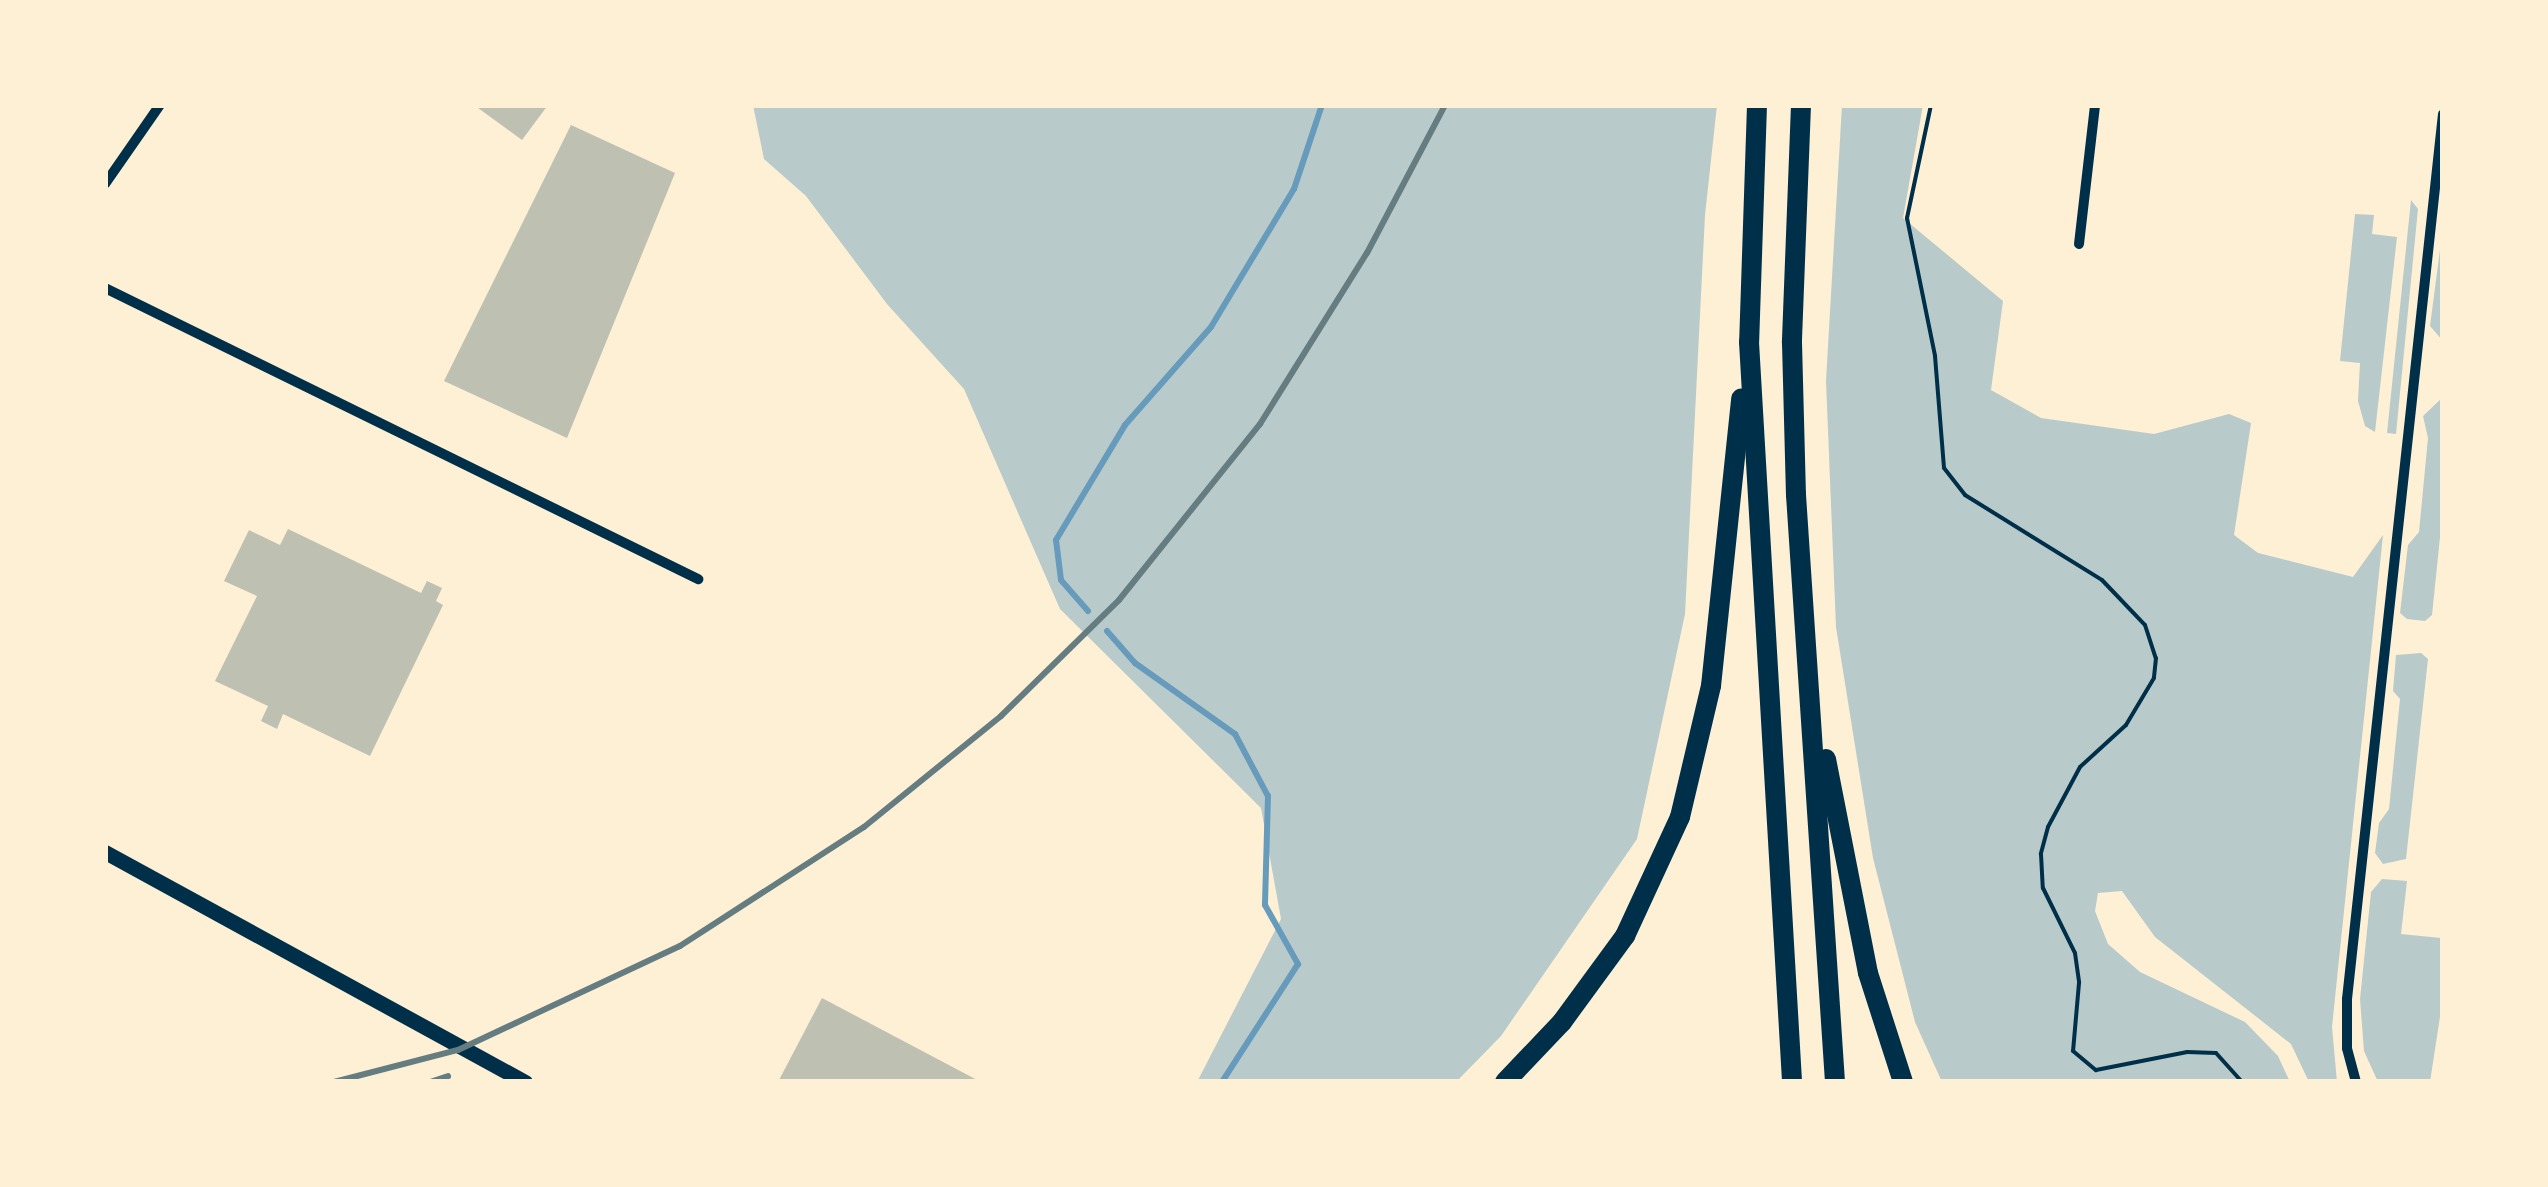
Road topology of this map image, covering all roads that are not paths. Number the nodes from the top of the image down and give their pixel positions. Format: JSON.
{"nodes":[{"id":1,"x":160,"y":105,"type":"edge"},
{"id":2,"x":1757,"y":105,"type":"edge"},
{"id":3,"x":1801,"y":105,"type":"edge"},
{"id":4,"x":2095,"y":105,"type":"edge"},
{"id":5,"x":2443,"y":114,"type":"edge"},
{"id":6,"x":105,"y":184,"type":"edge"},
{"id":7,"x":2078,"y":244,"type":"dead end"},
{"id":8,"x":105,"y":288,"type":"edge"},
{"id":9,"x":1749,"y":342,"type":"junction"},
{"id":10,"x":698,"y":579,"type":"dead end"},
{"id":11,"x":1807,"y":658,"type":"junction"},
{"id":12,"x":105,"y":852,"type":"edge"},
{"id":13,"x":524,"y":1082,"type":"edge"},
{"id":14,"x":1505,"y":1082,"type":"edge"},
{"id":15,"x":1792,"y":1082,"type":"edge"},
{"id":16,"x":1835,"y":1082,"type":"edge"},
{"id":17,"x":1903,"y":1082,"type":"edge"},
{"id":18,"x":2356,"y":1082,"type":"edge"}],
"edges":[{"from":1,"to":6,"type":"street"},
{"from":2,"to":9,"type":"highway"},
{"from":3,"to":11,"type":"highway"},
{"from":4,"to":7,"type":"street"},
{"from":5,"to":18,"type":"street"},
{"from":8,"to":10,"type":"street"},
{"from":9,"to":14,"type":"highway"},
{"from":9,"to":15,"type":"highway"},
{"from":11,"to":16,"type":"highway"},
{"from":11,"to":17,"type":"highway"},
{"from":12,"to":13,"type":"main road"}]}
